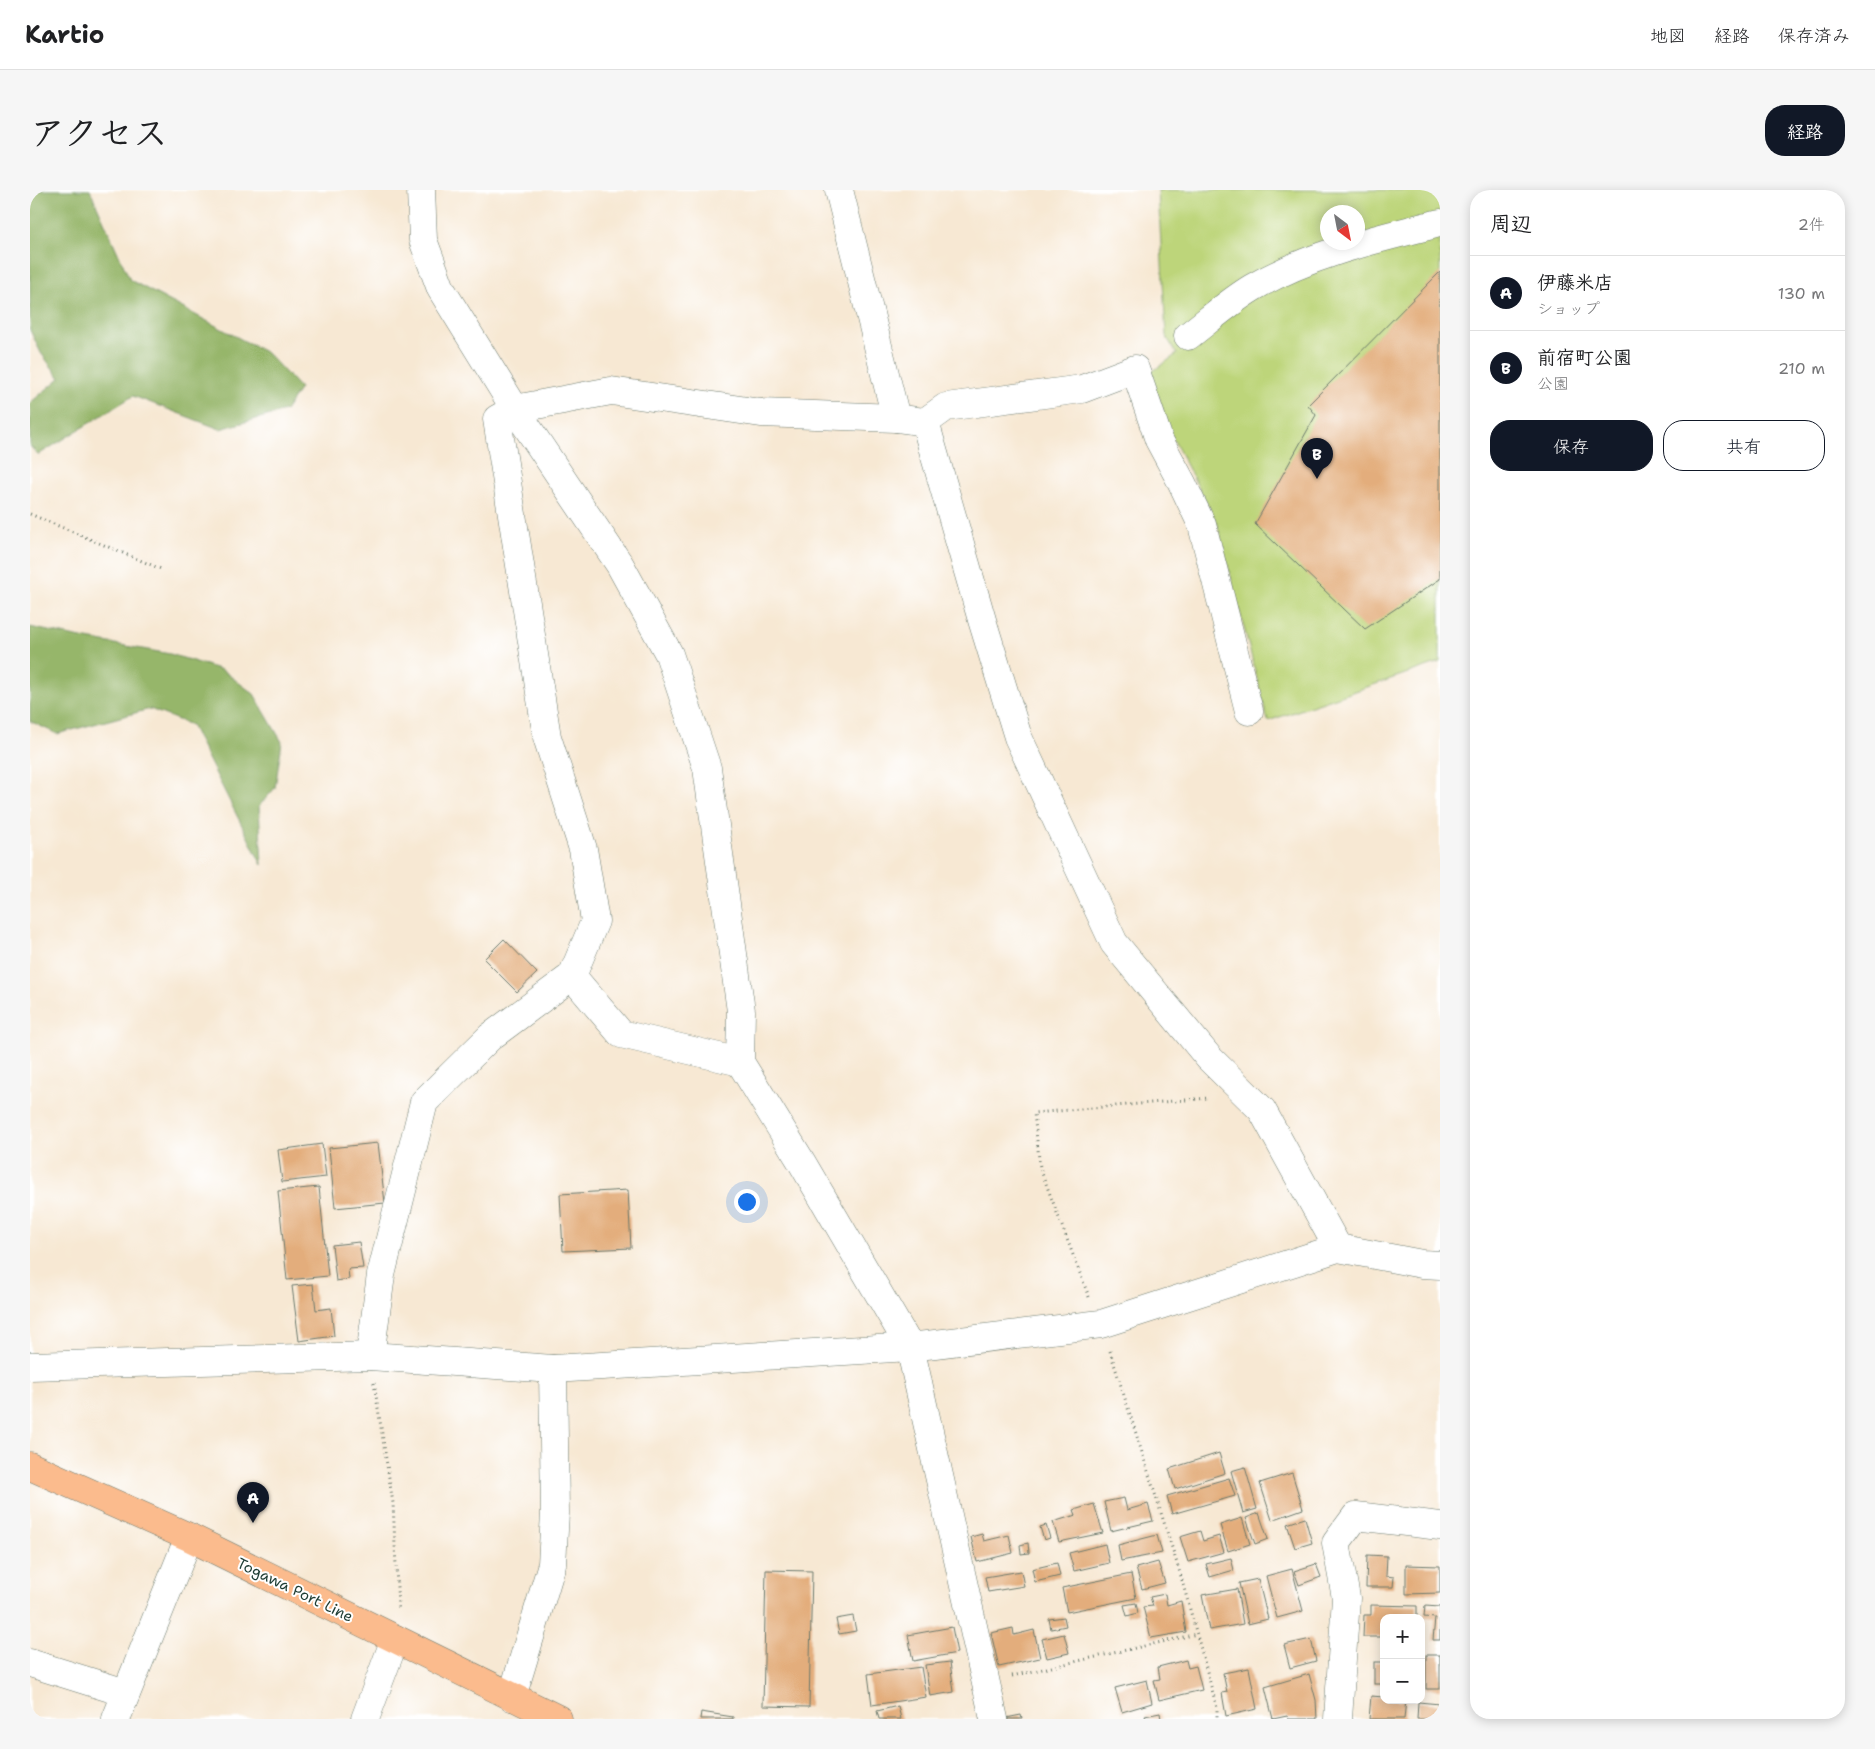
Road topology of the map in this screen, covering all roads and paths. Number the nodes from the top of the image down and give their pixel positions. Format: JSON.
{"nodes":[{"id":1,"x":420,"y":190,"type":"edge"},
{"id":2,"x":840,"y":190,"type":"edge"},
{"id":3,"x":1440,"y":223,"type":"edge"},
{"id":4,"x":1188,"y":336,"type":"dead end"},
{"id":5,"x":516,"y":409,"type":"junction"},
{"id":6,"x":896,"y":418,"type":"junction"},
{"id":7,"x":925,"y":422,"type":"junction"},
{"id":8,"x":30,"y":514,"type":"edge"},
{"id":9,"x":161,"y":569,"type":"dead end"},
{"id":10,"x":1249,"y":711,"type":"dead end"},
{"id":11,"x":572,"y":976,"type":"junction"},
{"id":12,"x":740,"y":1062,"type":"junction"},
{"id":13,"x":1338,"y":1248,"type":"junction"},
{"id":14,"x":1440,"y":1265,"type":"edge"},
{"id":15,"x":910,"y":1347,"type":"junction"},
{"id":16,"x":370,"y":1356,"type":"junction"},
{"id":17,"x":30,"y":1364,"type":"edge"},
{"id":18,"x":553,"y":1369,"type":"junction"},
{"id":19,"x":30,"y":1466,"type":"edge"},
{"id":20,"x":1440,"y":1526,"type":"edge"},
{"id":21,"x":189,"y":1537,"type":"junction"},
{"id":22,"x":1197,"y":1634,"type":"dead end"},
{"id":23,"x":395,"y":1639,"type":"junction"},
{"id":24,"x":30,"y":1663,"type":"edge"},
{"id":25,"x":986,"y":1682,"type":"junction"},
{"id":26,"x":126,"y":1693,"type":"junction"},
{"id":27,"x":512,"y":1697,"type":"junction"},
{"id":28,"x":116,"y":1719,"type":"edge"},
{"id":29,"x":365,"y":1719,"type":"edge"},
{"id":30,"x":558,"y":1719,"type":"edge"},
{"id":31,"x":994,"y":1719,"type":"edge"},
{"id":32,"x":1338,"y":1719,"type":"edge"}],
"edges":[{"from":1,"to":5,"type":"street"},
{"from":2,"to":6,"type":"street"},
{"from":3,"to":4,"type":"street"},
{"from":5,"to":6,"type":"street"},
{"from":5,"to":11,"type":"street"},
{"from":5,"to":12,"type":"street"},
{"from":6,"to":7,"type":"street"},
{"from":7,"to":10,"type":"street"},
{"from":7,"to":13,"type":"street"},
{"from":8,"to":9,"type":"path"},
{"from":11,"to":12,"type":"street"},
{"from":11,"to":16,"type":"street"},
{"from":12,"to":15,"type":"street"},
{"from":13,"to":14,"type":"street"},
{"from":13,"to":15,"type":"street"},
{"from":15,"to":18,"type":"street"},
{"from":15,"to":25,"type":"street"},
{"from":16,"to":17,"type":"street"},
{"from":16,"to":18,"type":"street"},
{"from":16,"to":23,"type":"path"},
{"from":18,"to":27,"type":"street"},
{"from":19,"to":21,"type":"main road","name":"Togawa Port Line"},
{"from":20,"to":32,"type":"street"},
{"from":21,"to":23,"type":"main road","name":"Togawa Port Line"},
{"from":21,"to":26,"type":"street"},
{"from":22,"to":25,"type":"path"},
{"from":23,"to":27,"type":"main road","name":"Togawa Port Line"},
{"from":23,"to":29,"type":"street"},
{"from":24,"to":26,"type":"street"},
{"from":25,"to":31,"type":"street"},
{"from":26,"to":28,"type":"street"},
{"from":27,"to":30,"type":"main road","name":"Togawa Port Line"}]}
